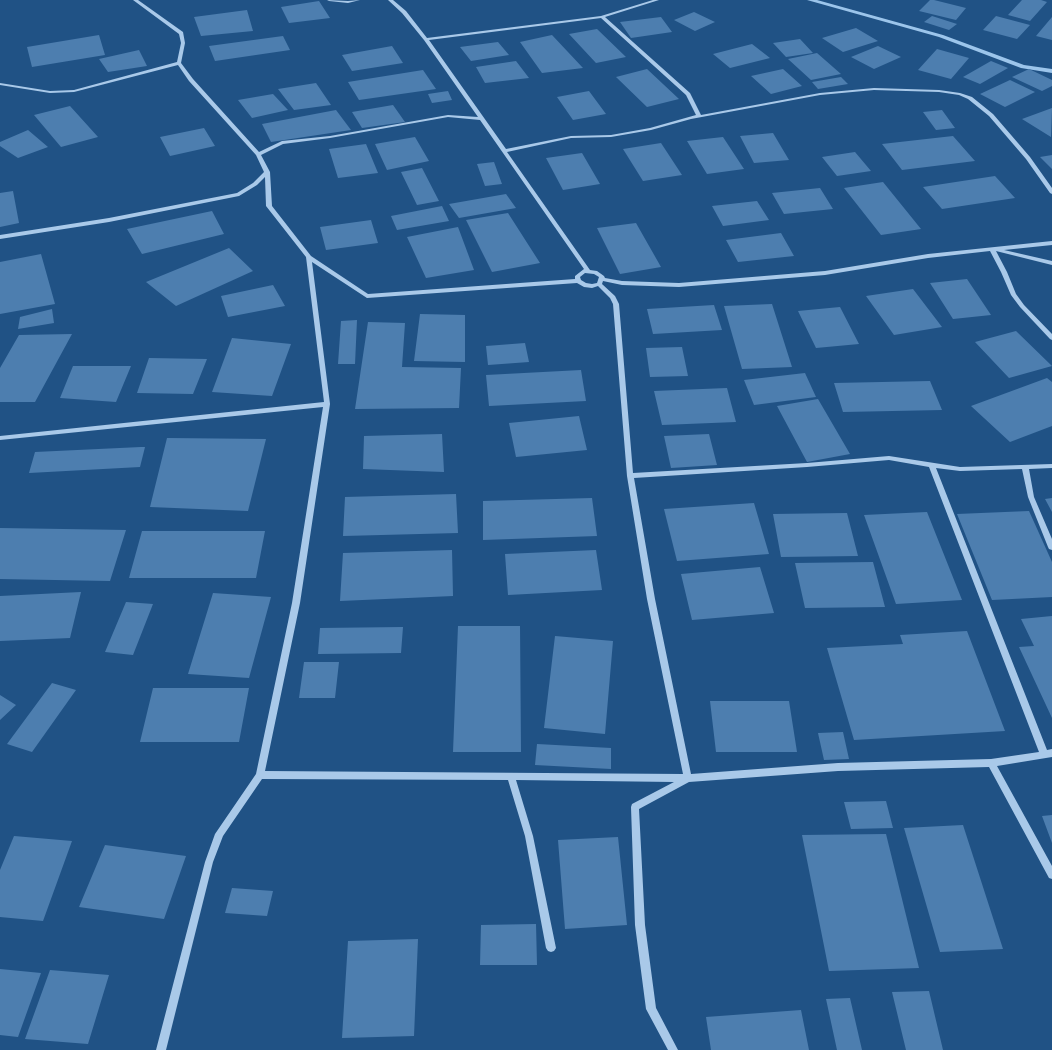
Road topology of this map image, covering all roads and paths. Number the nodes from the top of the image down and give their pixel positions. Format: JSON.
{"nodes":[{"id":1,"x":134,"y":0,"type":"edge"},
{"id":2,"x":329,"y":0,"type":"edge"},
{"id":3,"x":358,"y":0,"type":"edge"},
{"id":4,"x":390,"y":0,"type":"edge"},
{"id":5,"x":657,"y":0,"type":"edge"},
{"id":6,"x":602,"y":17,"type":"junction"},
{"id":7,"x":426,"y":40,"type":"junction"},
{"id":8,"x":180,"y":63,"type":"junction"},
{"id":9,"x":0,"y":84,"type":"edge"},
{"id":10,"x":699,"y":116,"type":"junction"},
{"id":11,"x":482,"y":119,"type":"junction"},
{"id":12,"x":505,"y":151,"type":"junction"},
{"id":13,"x":258,"y":154,"type":"junction"},
{"id":14,"x":267,"y":172,"type":"junction"},
{"id":15,"x":1052,"y":192,"type":"edge"},
{"id":16,"x":0,"y":237,"type":"edge"},
{"id":17,"x":1052,"y":243,"type":"edge"},
{"id":18,"x":992,"y":249,"type":"junction"},
{"id":19,"x":309,"y":256,"type":"junction"},
{"id":20,"x":1052,"y":263,"type":"edge"},
{"id":21,"x":588,"y":271,"type":"junction"},
{"id":22,"x":578,"y":281,"type":"junction"},
{"id":23,"x":600,"y":282,"type":"junction"},
{"id":24,"x":1052,"y":338,"type":"edge"},
{"id":25,"x":326,"y":404,"type":"junction"},
{"id":26,"x":0,"y":438,"type":"edge"},
{"id":27,"x":932,"y":465,"type":"junction"},
{"id":28,"x":1052,"y":466,"type":"edge"},
{"id":29,"x":1025,"y":468,"type":"junction"},
{"id":30,"x":630,"y":476,"type":"junction"},
{"id":31,"x":1052,"y":547,"type":"edge"},
{"id":32,"x":1048,"y":753,"type":"edge"},
{"id":33,"x":991,"y":763,"type":"junction"},
{"id":34,"x":260,"y":775,"type":"junction"},
{"id":35,"x":511,"y":778,"type":"junction"},
{"id":36,"x":688,"y":778,"type":"junction"},
{"id":37,"x":1052,"y":875,"type":"edge"},
{"id":38,"x":551,"y":948,"type":"dead end"},
{"id":39,"x":161,"y":1050,"type":"edge"},
{"id":40,"x":673,"y":1050,"type":"edge"}],
"edges":[{"from":1,"to":8,"type":"street"},
{"from":2,"to":3,"type":"street"},
{"from":4,"to":7,"type":"street"},
{"from":5,"to":6,"type":"street"},
{"from":6,"to":7,"type":"street"},
{"from":6,"to":10,"type":"street"},
{"from":7,"to":11,"type":"street"},
{"from":8,"to":9,"type":"street"},
{"from":8,"to":13,"type":"street"},
{"from":10,"to":12,"type":"street"},
{"from":10,"to":15,"type":"street"},
{"from":11,"to":12,"type":"street"},
{"from":11,"to":13,"type":"street"},
{"from":12,"to":21,"type":"street"},
{"from":13,"to":14,"type":"street"},
{"from":14,"to":16,"type":"street"},
{"from":14,"to":19,"type":"street"},
{"from":17,"to":18,"type":"street"},
{"from":18,"to":20,"type":"street"},
{"from":18,"to":23,"type":"street"},
{"from":18,"to":24,"type":"street"},
{"from":19,"to":22,"type":"street"},
{"from":19,"to":25,"type":"street"},
{"from":21,"to":22,"type":"street"},
{"from":21,"to":23,"type":"street"},
{"from":22,"to":23,"type":"street"},
{"from":23,"to":30,"type":"street"},
{"from":25,"to":26,"type":"street"},
{"from":25,"to":34,"type":"street"},
{"from":27,"to":29,"type":"street"},
{"from":27,"to":30,"type":"street"},
{"from":27,"to":32,"type":"street"},
{"from":28,"to":29,"type":"street"},
{"from":29,"to":31,"type":"street"},
{"from":30,"to":36,"type":"street"},
{"from":32,"to":33,"type":"street"},
{"from":33,"to":36,"type":"street"},
{"from":33,"to":37,"type":"street"},
{"from":34,"to":35,"type":"street"},
{"from":34,"to":39,"type":"street"},
{"from":35,"to":36,"type":"street"},
{"from":35,"to":38,"type":"street"},
{"from":36,"to":40,"type":"street"}]}
